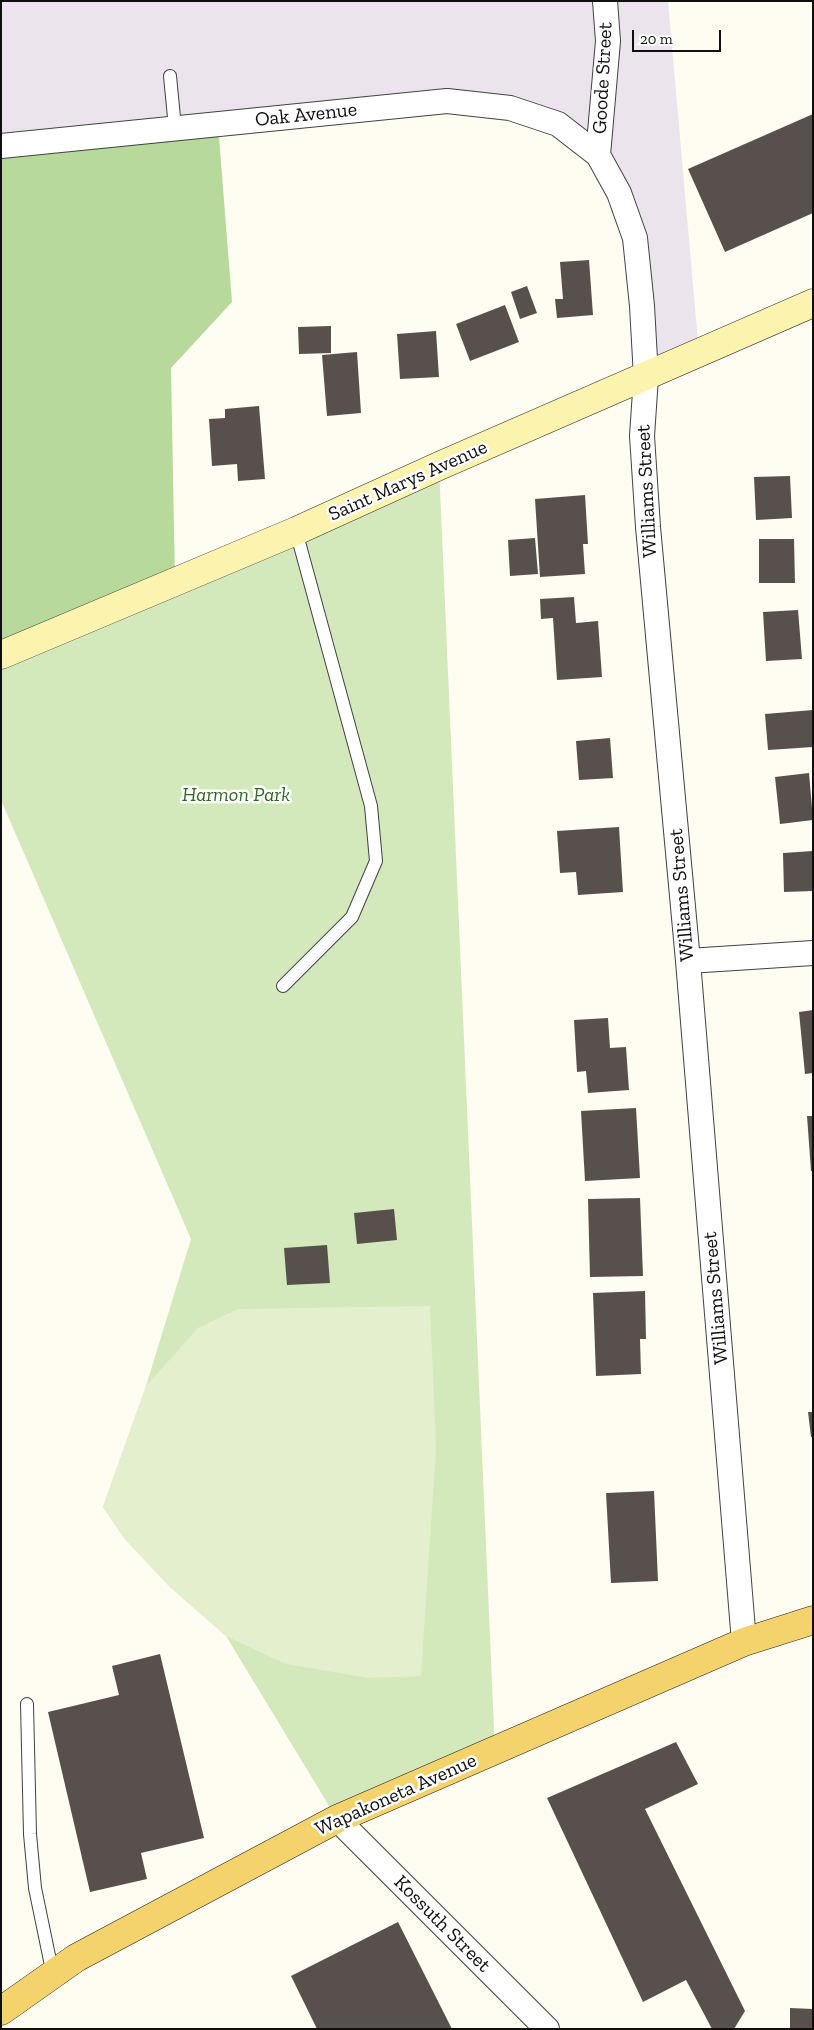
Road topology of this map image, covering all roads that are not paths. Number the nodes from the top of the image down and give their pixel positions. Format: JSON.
{"nodes":[{"id":1,"x":606,"y":1,"type":"edge"},
{"id":2,"x":170,"y":76,"type":"dead end"},
{"id":3,"x":175,"y":128,"type":"junction"},
{"id":4,"x":1,"y":146,"type":"edge"},
{"id":5,"x":598,"y":155,"type":"junction"},
{"id":6,"x":813,"y":303,"type":"edge"},
{"id":7,"x":646,"y":377,"type":"junction"},
{"id":8,"x":296,"y":531,"type":"junction"},
{"id":9,"x":1,"y":655,"type":"edge"},
{"id":10,"x":813,"y":953,"type":"edge"},
{"id":11,"x":688,"y":961,"type":"junction"},
{"id":12,"x":283,"y":986,"type":"dead end"},
{"id":13,"x":813,"y":1620,"type":"edge"},
{"id":14,"x":744,"y":1642,"type":"junction"},
{"id":15,"x":27,"y":1704,"type":"dead end"},
{"id":16,"x":337,"y":1819,"type":"junction"},
{"id":17,"x":53,"y":1975,"type":"junction"},
{"id":18,"x":1,"y":2012,"type":"edge"},
{"id":19,"x":547,"y":2029,"type":"edge"}],
"edges":[{"from":1,"to":5,"type":"street","name":"Goode Street"},
{"from":2,"to":3,"type":"lane"},
{"from":3,"to":4,"type":"street","name":"Oak Avenue"},
{"from":3,"to":5,"type":"street","name":"Oak Avenue"},
{"from":5,"to":7,"type":"street","name":"Williams Street"},
{"from":6,"to":7,"type":"main road","name":"Saint Marys Avenue"},
{"from":7,"to":8,"type":"main road","name":"Saint Marys Avenue"},
{"from":7,"to":11,"type":"street","name":"Williams Street"},
{"from":8,"to":9,"type":"main road","name":"Saint Marys Avenue"},
{"from":8,"to":12,"type":"lane"},
{"from":10,"to":11,"type":"street"},
{"from":11,"to":14,"type":"street","name":"Williams Street"},
{"from":13,"to":14,"type":"main road","name":"Wapakoneta Avenue"},
{"from":14,"to":16,"type":"main road","name":"Wapakoneta Avenue"},
{"from":15,"to":17,"type":"lane"},
{"from":16,"to":17,"type":"main road","name":"Wapakoneta Avenue"},
{"from":16,"to":19,"type":"street","name":"Kossuth Street"},
{"from":17,"to":18,"type":"main road","name":"Wapakoneta Avenue"}]}
